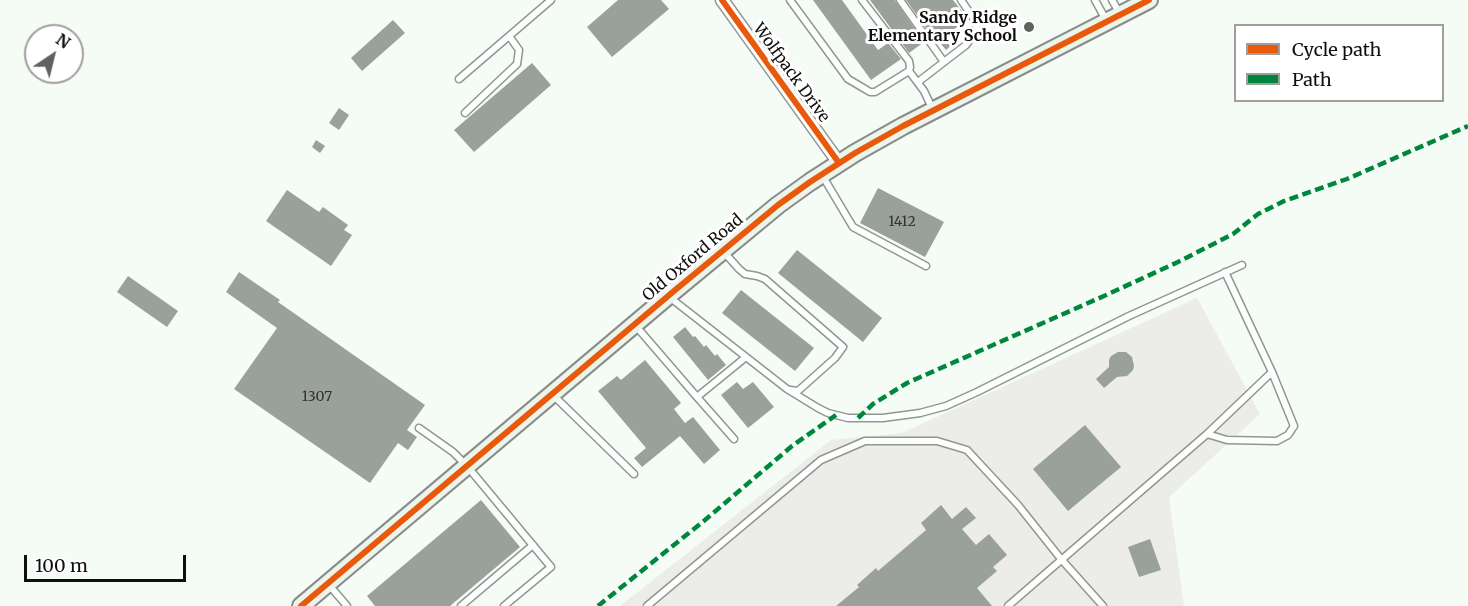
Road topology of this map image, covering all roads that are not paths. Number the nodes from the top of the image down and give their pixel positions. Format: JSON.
{"nodes":[{"id":1,"x":722,"y":0,"type":"edge"},
{"id":2,"x":790,"y":0,"type":"edge"},
{"id":3,"x":862,"y":0,"type":"edge"},
{"id":4,"x":900,"y":0,"type":"edge"},
{"id":5,"x":961,"y":0,"type":"edge"},
{"id":6,"x":1095,"y":0,"type":"edge"},
{"id":7,"x":1149,"y":0,"type":"edge"},
{"id":8,"x":547,"y":1,"type":"edge"},
{"id":9,"x":1113,"y":12,"type":"edge"},
{"id":10,"x":509,"y":36,"type":"junction"},
{"id":11,"x":944,"y":62,"type":"junction"},
{"id":12,"x":909,"y":71,"type":"junction"},
{"id":13,"x":459,"y":79,"type":"dead end"},
{"id":14,"x":918,"y":82,"type":"junction"},
{"id":15,"x":933,"y":110,"type":"junction"},
{"id":16,"x":465,"y":113,"type":"dead end"},
{"id":17,"x":839,"y":163,"type":"junction"},
{"id":18,"x":822,"y":174,"type":"junction"},
{"id":19,"x":722,"y":250,"type":"junction"},
{"id":20,"x":1242,"y":265,"type":"dead end"},
{"id":21,"x":926,"y":266,"type":"dead end"},
{"id":22,"x":1225,"y":272,"type":"junction"},
{"id":23,"x":668,"y":296,"type":"junction"},
{"id":24,"x":635,"y":325,"type":"junction"},
{"id":25,"x":746,"y":357,"type":"junction"},
{"id":26,"x":1272,"y":372,"type":"junction"},
{"id":27,"x":788,"y":389,"type":"junction"},
{"id":28,"x":552,"y":394,"type":"junction"},
{"id":29,"x":697,"y":397,"type":"junction"},
{"id":30,"x":419,"y":428,"type":"dead end"},
{"id":31,"x":1207,"y":434,"type":"junction"},
{"id":32,"x":734,"y":439,"type":"dead end"},
{"id":33,"x":467,"y":466,"type":"junction"},
{"id":34,"x":634,"y":474,"type":"dead end"},
{"id":35,"x":532,"y":545,"type":"junction"},
{"id":36,"x":1061,"y":559,"type":"junction"},
{"id":37,"x":328,"y":584,"type":"junction"},
{"id":38,"x":302,"y":606,"type":"edge"},
{"id":39,"x":347,"y":606,"type":"edge"},
{"id":40,"x":461,"y":606,"type":"edge"},
{"id":41,"x":504,"y":606,"type":"edge"},
{"id":42,"x":647,"y":606,"type":"edge"},
{"id":43,"x":1008,"y":606,"type":"edge"},
{"id":44,"x":1103,"y":606,"type":"edge"}],
"edges":[{"from":1,"to":17,"type":"street","name":"Wolfpack Drive"},
{"from":2,"to":12,"type":"lane"},
{"from":3,"to":12,"type":"lane"},
{"from":4,"to":11,"type":"lane"},
{"from":5,"to":11,"type":"lane"},
{"from":6,"to":9,"type":"lane"},
{"from":7,"to":9,"type":"street","name":"Old Oxford Road"},
{"from":8,"to":10,"type":"lane"},
{"from":9,"to":15,"type":"street","name":"Old Oxford Road"},
{"from":10,"to":13,"type":"lane"},
{"from":10,"to":16,"type":"lane"},
{"from":11,"to":14,"type":"lane"},
{"from":12,"to":14,"type":"lane"},
{"from":14,"to":15,"type":"lane"},
{"from":15,"to":17,"type":"street","name":"Old Oxford Road"},
{"from":17,"to":18,"type":"street","name":"Old Oxford Road"},
{"from":18,"to":19,"type":"street","name":"Old Oxford Road"},
{"from":18,"to":21,"type":"lane"},
{"from":19,"to":23,"type":"street","name":"Old Oxford Road"},
{"from":19,"to":27,"type":"lane"},
{"from":20,"to":22,"type":"lane"},
{"from":22,"to":26,"type":"lane"},
{"from":22,"to":27,"type":"lane"},
{"from":23,"to":24,"type":"street","name":"Old Oxford Road"},
{"from":23,"to":25,"type":"lane"},
{"from":24,"to":28,"type":"street","name":"Old Oxford Road"},
{"from":24,"to":29,"type":"lane"},
{"from":25,"to":27,"type":"lane"},
{"from":25,"to":29,"type":"lane"},
{"from":26,"to":31,"type":"lane"},
{"from":26,"to":31,"type":"lane"},
{"from":28,"to":33,"type":"street","name":"Old Oxford Road"},
{"from":28,"to":34,"type":"lane"},
{"from":29,"to":32,"type":"lane"},
{"from":30,"to":33,"type":"lane"},
{"from":31,"to":36,"type":"lane"},
{"from":33,"to":35,"type":"lane"},
{"from":33,"to":37,"type":"street","name":"Old Oxford Road"},
{"from":35,"to":40,"type":"lane"},
{"from":35,"to":41,"type":"lane"},
{"from":36,"to":42,"type":"lane"},
{"from":36,"to":43,"type":"lane"},
{"from":36,"to":44,"type":"lane"},
{"from":37,"to":38,"type":"street","name":"Old Oxford Road"},
{"from":37,"to":39,"type":"lane"}]}
